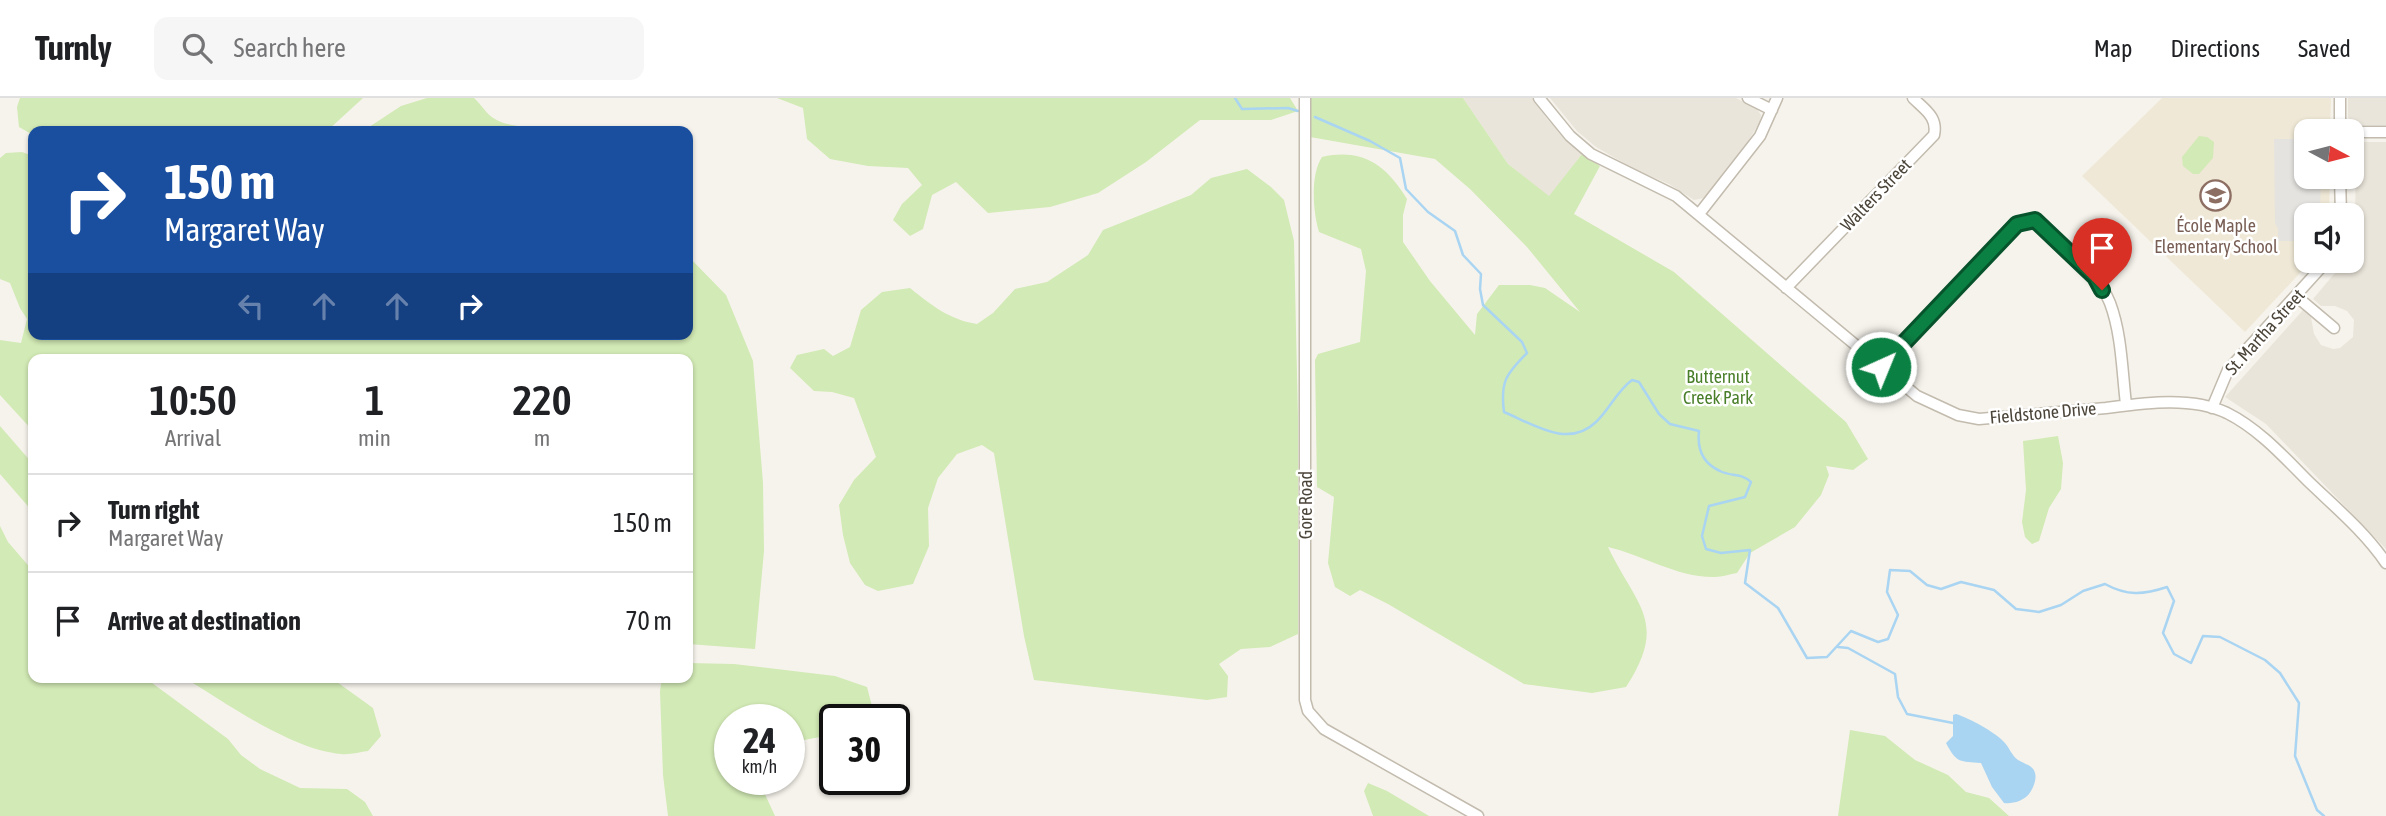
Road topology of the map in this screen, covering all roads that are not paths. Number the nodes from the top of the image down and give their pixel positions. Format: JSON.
{"nodes":[{"id":1,"x":1305,"y":98,"type":"edge"},
{"id":2,"x":1539,"y":98,"type":"edge"},
{"id":3,"x":1748,"y":98,"type":"edge"},
{"id":4,"x":1777,"y":98,"type":"edge"},
{"id":5,"x":1913,"y":98,"type":"edge"},
{"id":6,"x":2340,"y":98,"type":"edge"},
{"id":7,"x":1772,"y":110,"type":"junction"},
{"id":8,"x":2340,"y":119,"type":"edge"},
{"id":9,"x":2364,"y":132,"type":"edge"},
{"id":10,"x":2386,"y":132,"type":"edge"},
{"id":11,"x":1699,"y":214,"type":"junction"},
{"id":12,"x":2316,"y":273,"type":"edge"},
{"id":13,"x":1786,"y":288,"type":"junction"},
{"id":14,"x":2296,"y":296,"type":"junction"},
{"id":15,"x":2334,"y":328,"type":"dead end"},
{"id":16,"x":1881,"y":367,"type":"junction"},
{"id":17,"x":2126,"y":404,"type":"junction"},
{"id":18,"x":2212,"y":408,"type":"junction"},
{"id":19,"x":2386,"y":562,"type":"edge"},
{"id":20,"x":1478,"y":816,"type":"edge"}],
"edges":[{"from":1,"to":20,"type":"street","name":"Gore Road"},
{"from":2,"to":11,"type":"street","name":"Fieldstone Drive"},
{"from":3,"to":7,"type":"street"},
{"from":4,"to":7,"type":"street"},
{"from":5,"to":13,"type":"street","name":"Walters Street"},
{"from":6,"to":8,"type":"street"},
{"from":7,"to":11,"type":"street"},
{"from":9,"to":10,"type":"street"},
{"from":11,"to":13,"type":"street","name":"Fieldstone Drive"},
{"from":12,"to":14,"type":"street","name":"St. Martha Street"},
{"from":13,"to":16,"type":"street","name":"Fieldstone Drive"},
{"from":14,"to":15,"type":"street"},
{"from":14,"to":18,"type":"street","name":"St. Martha Street"},
{"from":16,"to":17,"type":"street","name":"Fieldstone Drive"},
{"from":16,"to":17,"type":"street"},
{"from":17,"to":18,"type":"street","name":"Fieldstone Drive"},
{"from":18,"to":19,"type":"street","name":"Fieldstone Drive"}]}
